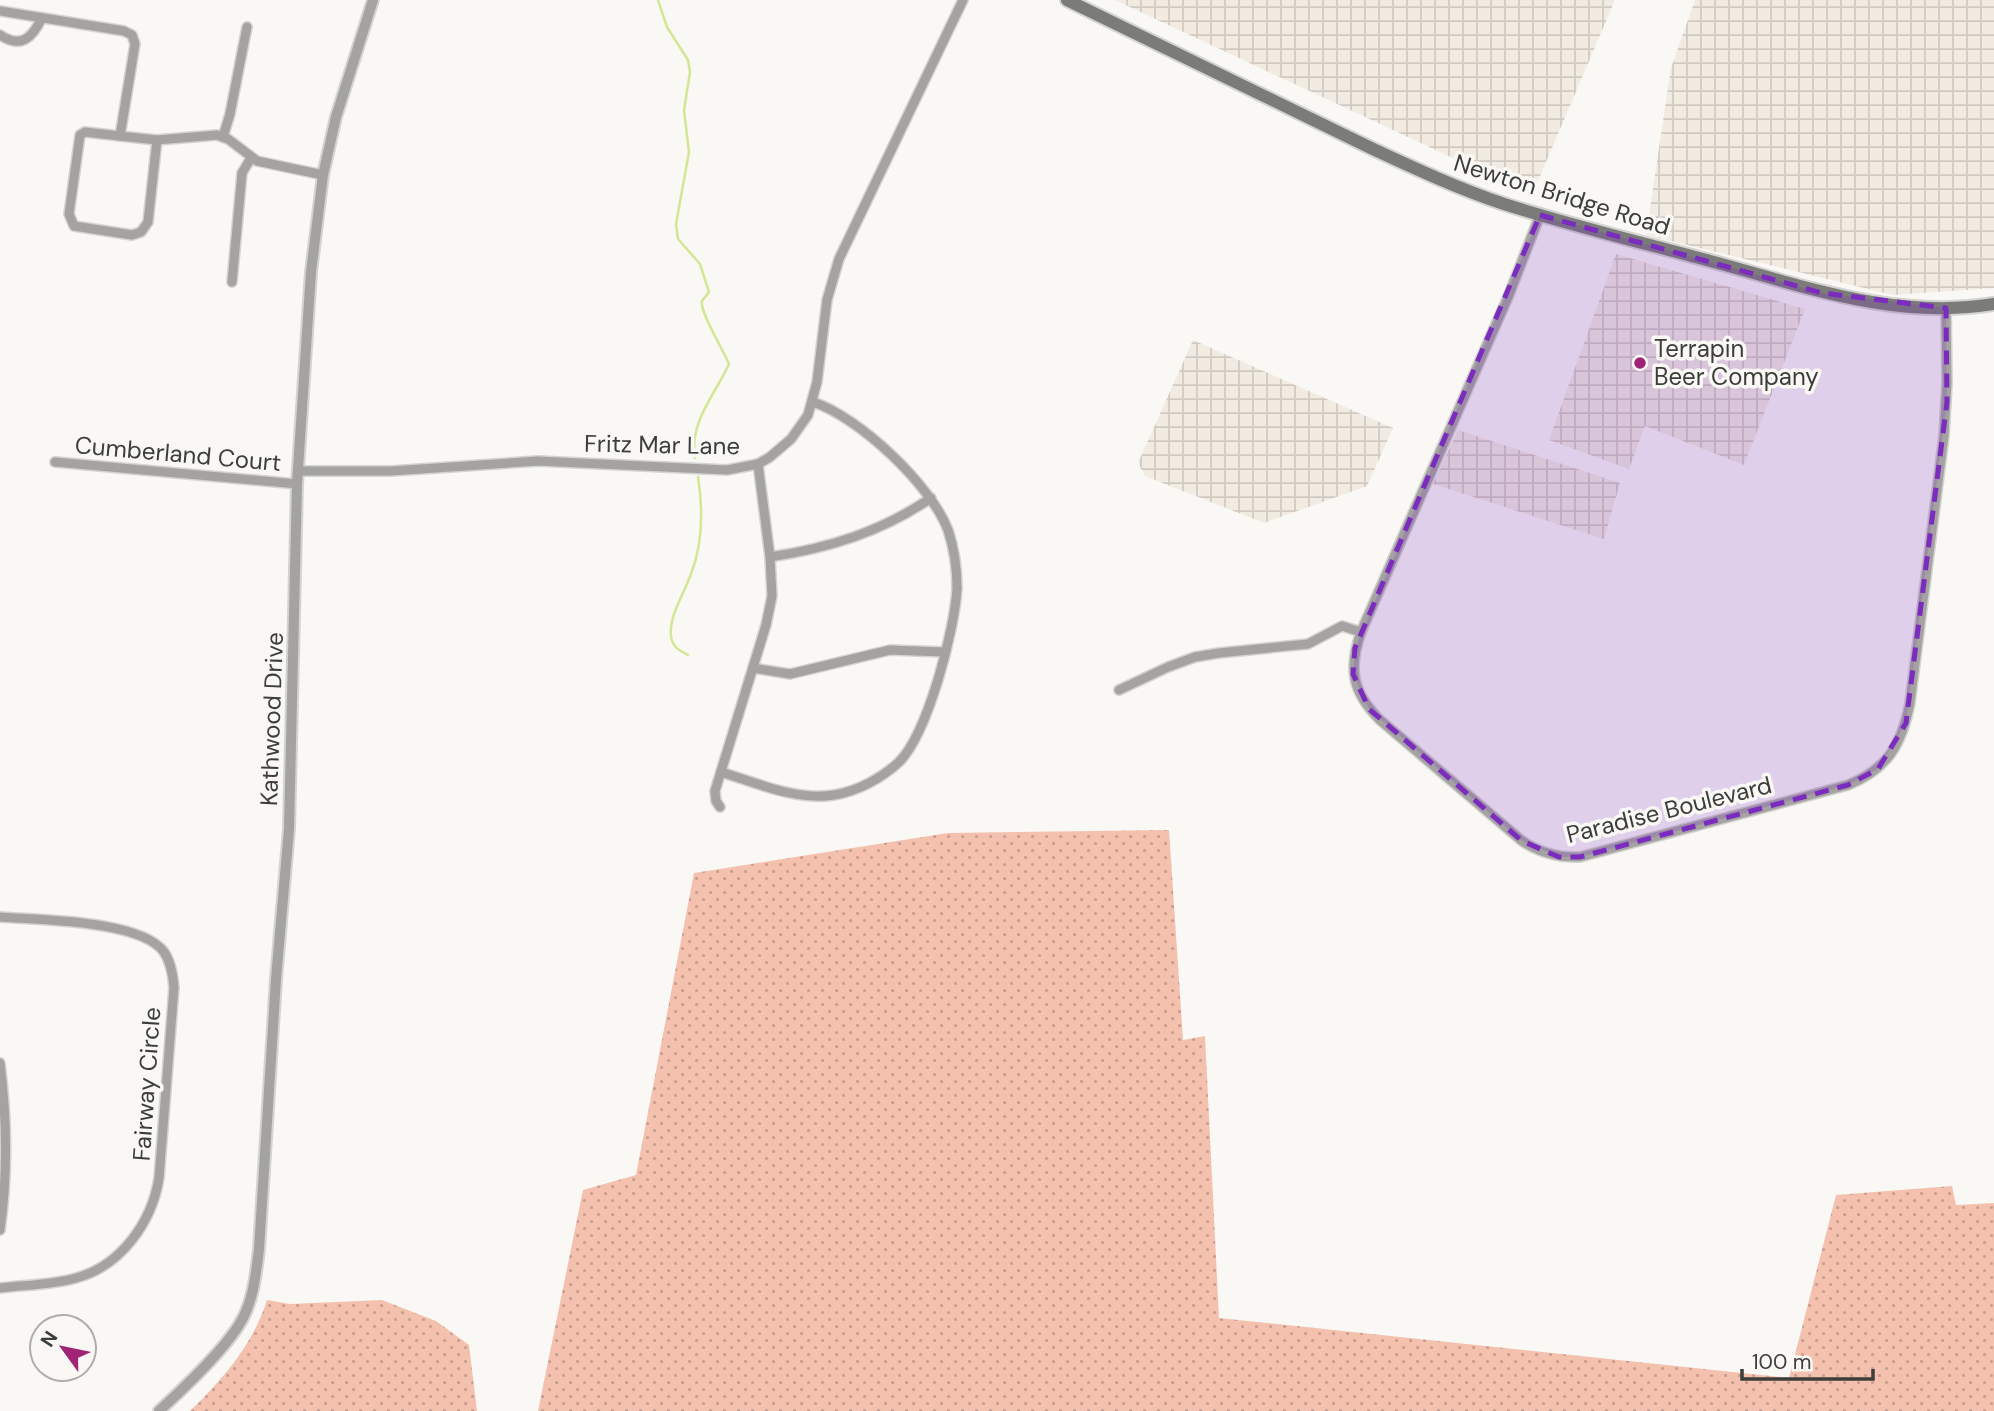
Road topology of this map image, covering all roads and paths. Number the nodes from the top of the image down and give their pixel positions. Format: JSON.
{"nodes":[{"id":1,"x":373,"y":0,"type":"edge"},
{"id":2,"x":963,"y":0,"type":"edge"},
{"id":3,"x":1067,"y":0,"type":"edge"},
{"id":4,"x":0,"y":11,"type":"edge"},
{"id":5,"x":42,"y":19,"type":"junction"},
{"id":6,"x":247,"y":27,"type":"dead end"},
{"id":7,"x":0,"y":35,"type":"edge"},
{"id":8,"x":120,"y":136,"type":"junction"},
{"id":9,"x":223,"y":137,"type":"junction"},
{"id":10,"x":157,"y":140,"type":"junction"},
{"id":11,"x":251,"y":158,"type":"junction"},
{"id":12,"x":323,"y":175,"type":"junction"},
{"id":13,"x":1540,"y":215,"type":"junction"},
{"id":14,"x":232,"y":282,"type":"dead end"},
{"id":15,"x":1994,"y":304,"type":"edge"},
{"id":16,"x":1945,"y":308,"type":"junction"},
{"id":17,"x":813,"y":402,"type":"junction"},
{"id":18,"x":55,"y":462,"type":"dead end"},
{"id":19,"x":758,"y":464,"type":"junction"},
{"id":20,"x":298,"y":471,"type":"junction"},
{"id":21,"x":297,"y":484,"type":"junction"},
{"id":22,"x":931,"y":498,"type":"junction"},
{"id":23,"x":770,"y":557,"type":"junction"},
{"id":24,"x":1361,"y":632,"type":"junction"},
{"id":25,"x":944,"y":652,"type":"junction"},
{"id":26,"x":753,"y":668,"type":"junction"},
{"id":27,"x":1119,"y":690,"type":"dead end"},
{"id":28,"x":721,"y":772,"type":"junction"},
{"id":29,"x":720,"y":807,"type":"dead end"},
{"id":30,"x":0,"y":916,"type":"edge"},
{"id":31,"x":0,"y":1063,"type":"edge"},
{"id":32,"x":0,"y":1230,"type":"edge"},
{"id":33,"x":0,"y":1288,"type":"edge"},
{"id":34,"x":159,"y":1411,"type":"edge"}],
"edges":[{"from":1,"to":12,"type":"street","name":"Kathwood Drive"},
{"from":2,"to":17,"type":"street","name":"Fritz Mar Lane"},
{"from":3,"to":13,"type":"main road","name":"Newton Bridge Road"},
{"from":4,"to":5,"type":"street"},
{"from":5,"to":7,"type":"street"},
{"from":5,"to":8,"type":"street"},
{"from":6,"to":9,"type":"street"},
{"from":8,"to":10,"type":"street"},
{"from":8,"to":10,"type":"street"},
{"from":9,"to":10,"type":"street"},
{"from":9,"to":11,"type":"street"},
{"from":11,"to":12,"type":"street"},
{"from":11,"to":14,"type":"street"},
{"from":12,"to":20,"type":"street","name":"Kathwood Drive"},
{"from":13,"to":16,"type":"main road","name":"Newton Bridge Road"},
{"from":13,"to":24,"type":"street","name":"Paradise Boulevard"},
{"from":15,"to":16,"type":"main road","name":"Newton Bridge Road"},
{"from":16,"to":24,"type":"street","name":"Paradise Boulevard"},
{"from":17,"to":19,"type":"street","name":"Fritz Mar Lane"},
{"from":17,"to":22,"type":"street"},
{"from":18,"to":21,"type":"street","name":"Cumberland Court"},
{"from":19,"to":20,"type":"street","name":"Fritz Mar Lane"},
{"from":19,"to":23,"type":"street"},
{"from":20,"to":21,"type":"street","name":"Kathwood Drive"},
{"from":21,"to":34,"type":"street","name":"Kathwood Drive"},
{"from":22,"to":23,"type":"street"},
{"from":22,"to":25,"type":"street"},
{"from":23,"to":26,"type":"street"},
{"from":24,"to":27,"type":"street"},
{"from":25,"to":26,"type":"street"},
{"from":25,"to":28,"type":"street"},
{"from":26,"to":28,"type":"street"},
{"from":28,"to":29,"type":"street"},
{"from":30,"to":33,"type":"street","name":"Fairway Circle"},
{"from":31,"to":32,"type":"street"}]}
